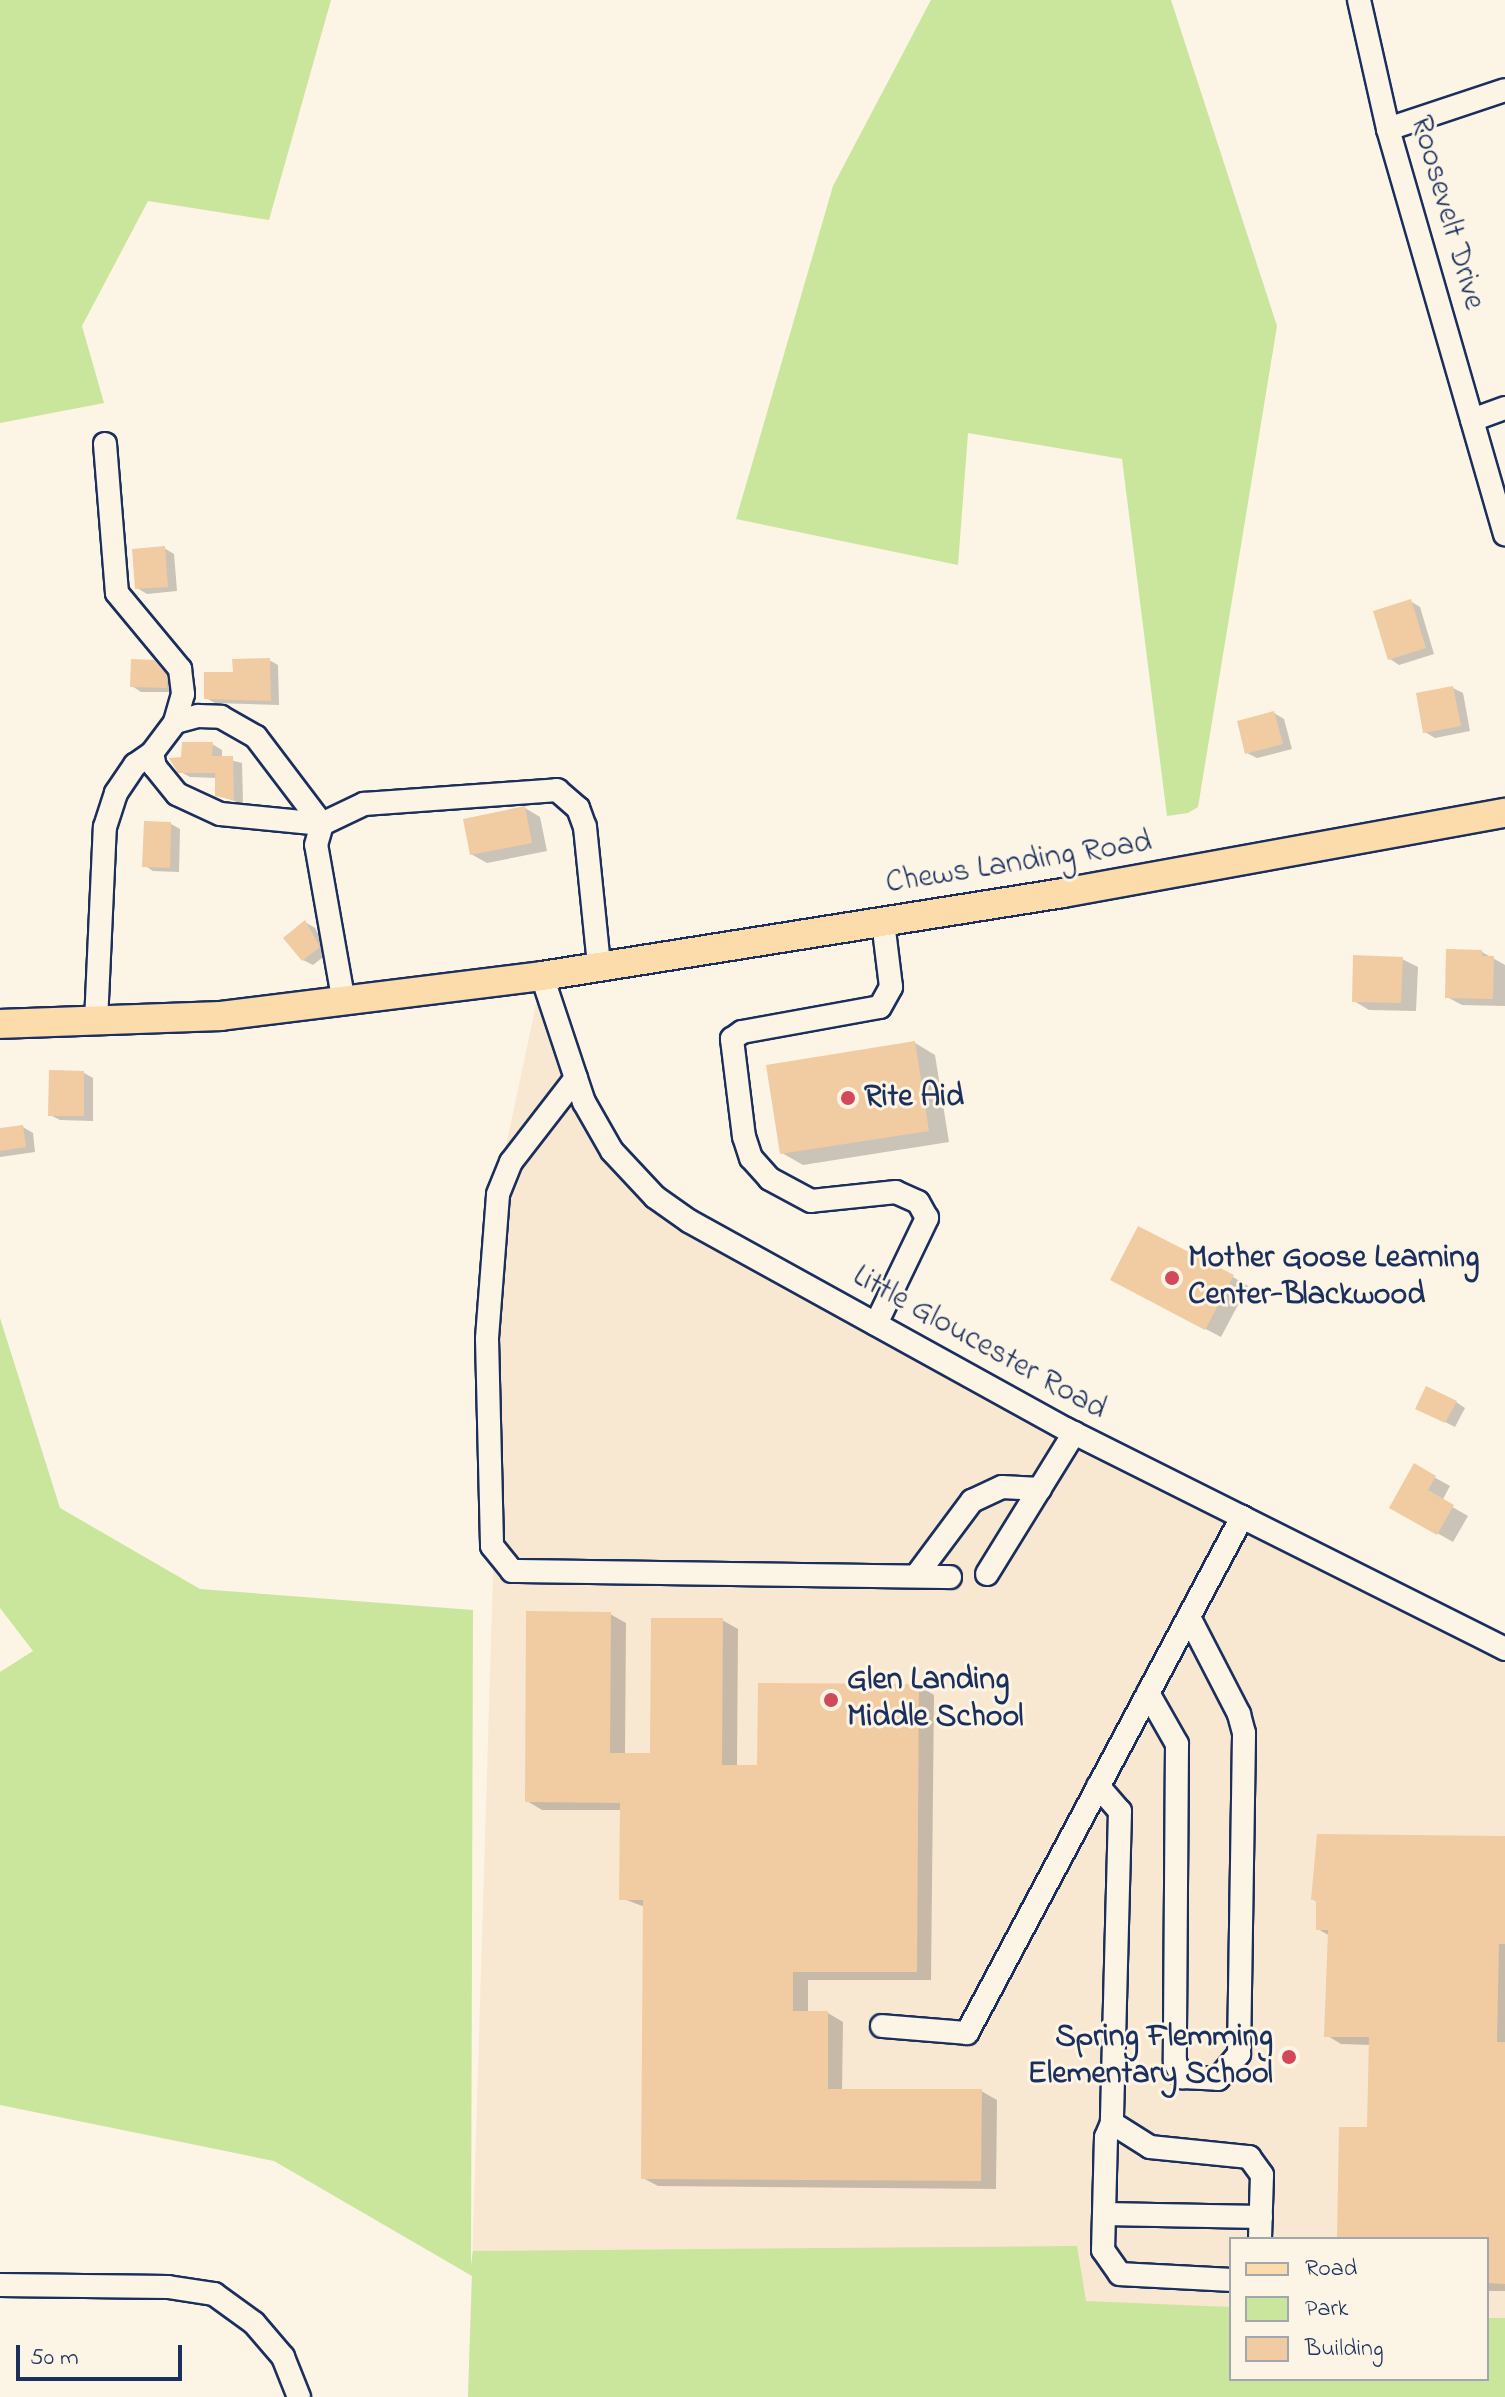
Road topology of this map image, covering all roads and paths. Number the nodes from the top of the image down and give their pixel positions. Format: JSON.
{"nodes":[{"id":1,"x":1359,"y":0,"type":"edge"},
{"id":2,"x":1505,"y":90,"type":"edge"},
{"id":3,"x":1388,"y":129,"type":"junction"},
{"id":4,"x":1505,"y":408,"type":"edge"},
{"id":5,"x":1472,"y":420,"type":"junction"},
{"id":6,"x":105,"y":444,"type":"dead end"},
{"id":7,"x":1505,"y":534,"type":"edge"},
{"id":8,"x":175,"y":722,"type":"junction"},
{"id":9,"x":152,"y":753,"type":"junction"},
{"id":10,"x":1505,"y":813,"type":"edge"},
{"id":11,"x":322,"y":824,"type":"junction"},
{"id":12,"x":883,"y":922,"type":"junction"},
{"id":13,"x":599,"y":966,"type":"junction"},
{"id":14,"x":542,"y":976,"type":"junction"},
{"id":15,"x":344,"y":1003,"type":"junction"},
{"id":16,"x":96,"y":1022,"type":"junction"},
{"id":17,"x":0,"y":1024,"type":"edge"},
{"id":18,"x":576,"y":1078,"type":"junction"},
{"id":19,"x":876,"y":1324,"type":"junction"},
{"id":20,"x":1074,"y":1433,"type":"junction"},
{"id":21,"x":1040,"y":1489,"type":"junction"},
{"id":22,"x":1242,"y":1517,"type":"junction"},
{"id":23,"x":987,"y":1574,"type":"dead end"},
{"id":24,"x":916,"y":1576,"type":"junction"},
{"id":25,"x":950,"y":1577,"type":"dead end"},
{"id":26,"x":1189,"y":1617,"type":"junction"},
{"id":27,"x":1505,"y":1649,"type":"edge"},
{"id":28,"x":1148,"y":1693,"type":"junction"},
{"id":29,"x":1098,"y":1786,"type":"junction"},
{"id":30,"x":882,"y":2026,"type":"dead end"},
{"id":31,"x":1112,"y":2123,"type":"junction"},
{"id":32,"x":1104,"y":2214,"type":"junction"},
{"id":33,"x":1260,"y":2228,"type":"edge"},
{"id":34,"x":1229,"y":2280,"type":"edge"},
{"id":35,"x":0,"y":2285,"type":"edge"},
{"id":36,"x":299,"y":2397,"type":"edge"}],
"edges":[{"from":1,"to":3,"type":"street","name":"Roosevelt Drive"},
{"from":2,"to":3,"type":"street"},
{"from":3,"to":5,"type":"street","name":"Roosevelt Drive"},
{"from":4,"to":5,"type":"street"},
{"from":5,"to":7,"type":"street","name":"Roosevelt Drive"},
{"from":6,"to":8,"type":"street"},
{"from":8,"to":9,"type":"street"},
{"from":8,"to":11,"type":"street"},
{"from":9,"to":11,"type":"street"},
{"from":9,"to":16,"type":"street"},
{"from":10,"to":12,"type":"main road","name":"Chews Landing Road"},
{"from":11,"to":13,"type":"street"},
{"from":11,"to":15,"type":"street"},
{"from":12,"to":13,"type":"main road","name":"Chews Landing Road"},
{"from":12,"to":19,"type":"street"},
{"from":13,"to":14,"type":"main road","name":"Chews Landing Road"},
{"from":14,"to":15,"type":"main road","name":"Chews Landing Road"},
{"from":14,"to":18,"type":"street","name":"Little Gloucester Road"},
{"from":15,"to":16,"type":"main road","name":"Chews Landing Road"},
{"from":16,"to":17,"type":"main road","name":"Chews Landing Road"},
{"from":18,"to":19,"type":"street","name":"Little Gloucester Road"},
{"from":18,"to":24,"type":"street"},
{"from":19,"to":20,"type":"street","name":"Little Gloucester Road"},
{"from":20,"to":21,"type":"street"},
{"from":20,"to":22,"type":"street","name":"Little Gloucester Road"},
{"from":21,"to":23,"type":"street"},
{"from":21,"to":24,"type":"street"},
{"from":22,"to":26,"type":"street"},
{"from":22,"to":27,"type":"street","name":"Little Gloucester Road"},
{"from":24,"to":25,"type":"street"},
{"from":26,"to":28,"type":"street"},
{"from":26,"to":28,"type":"street"},
{"from":28,"to":29,"type":"street"},
{"from":29,"to":30,"type":"street"},
{"from":29,"to":31,"type":"street"},
{"from":31,"to":32,"type":"street"},
{"from":31,"to":33,"type":"street"},
{"from":32,"to":33,"type":"street"},
{"from":32,"to":34,"type":"street"},
{"from":35,"to":36,"type":"street"}]}
